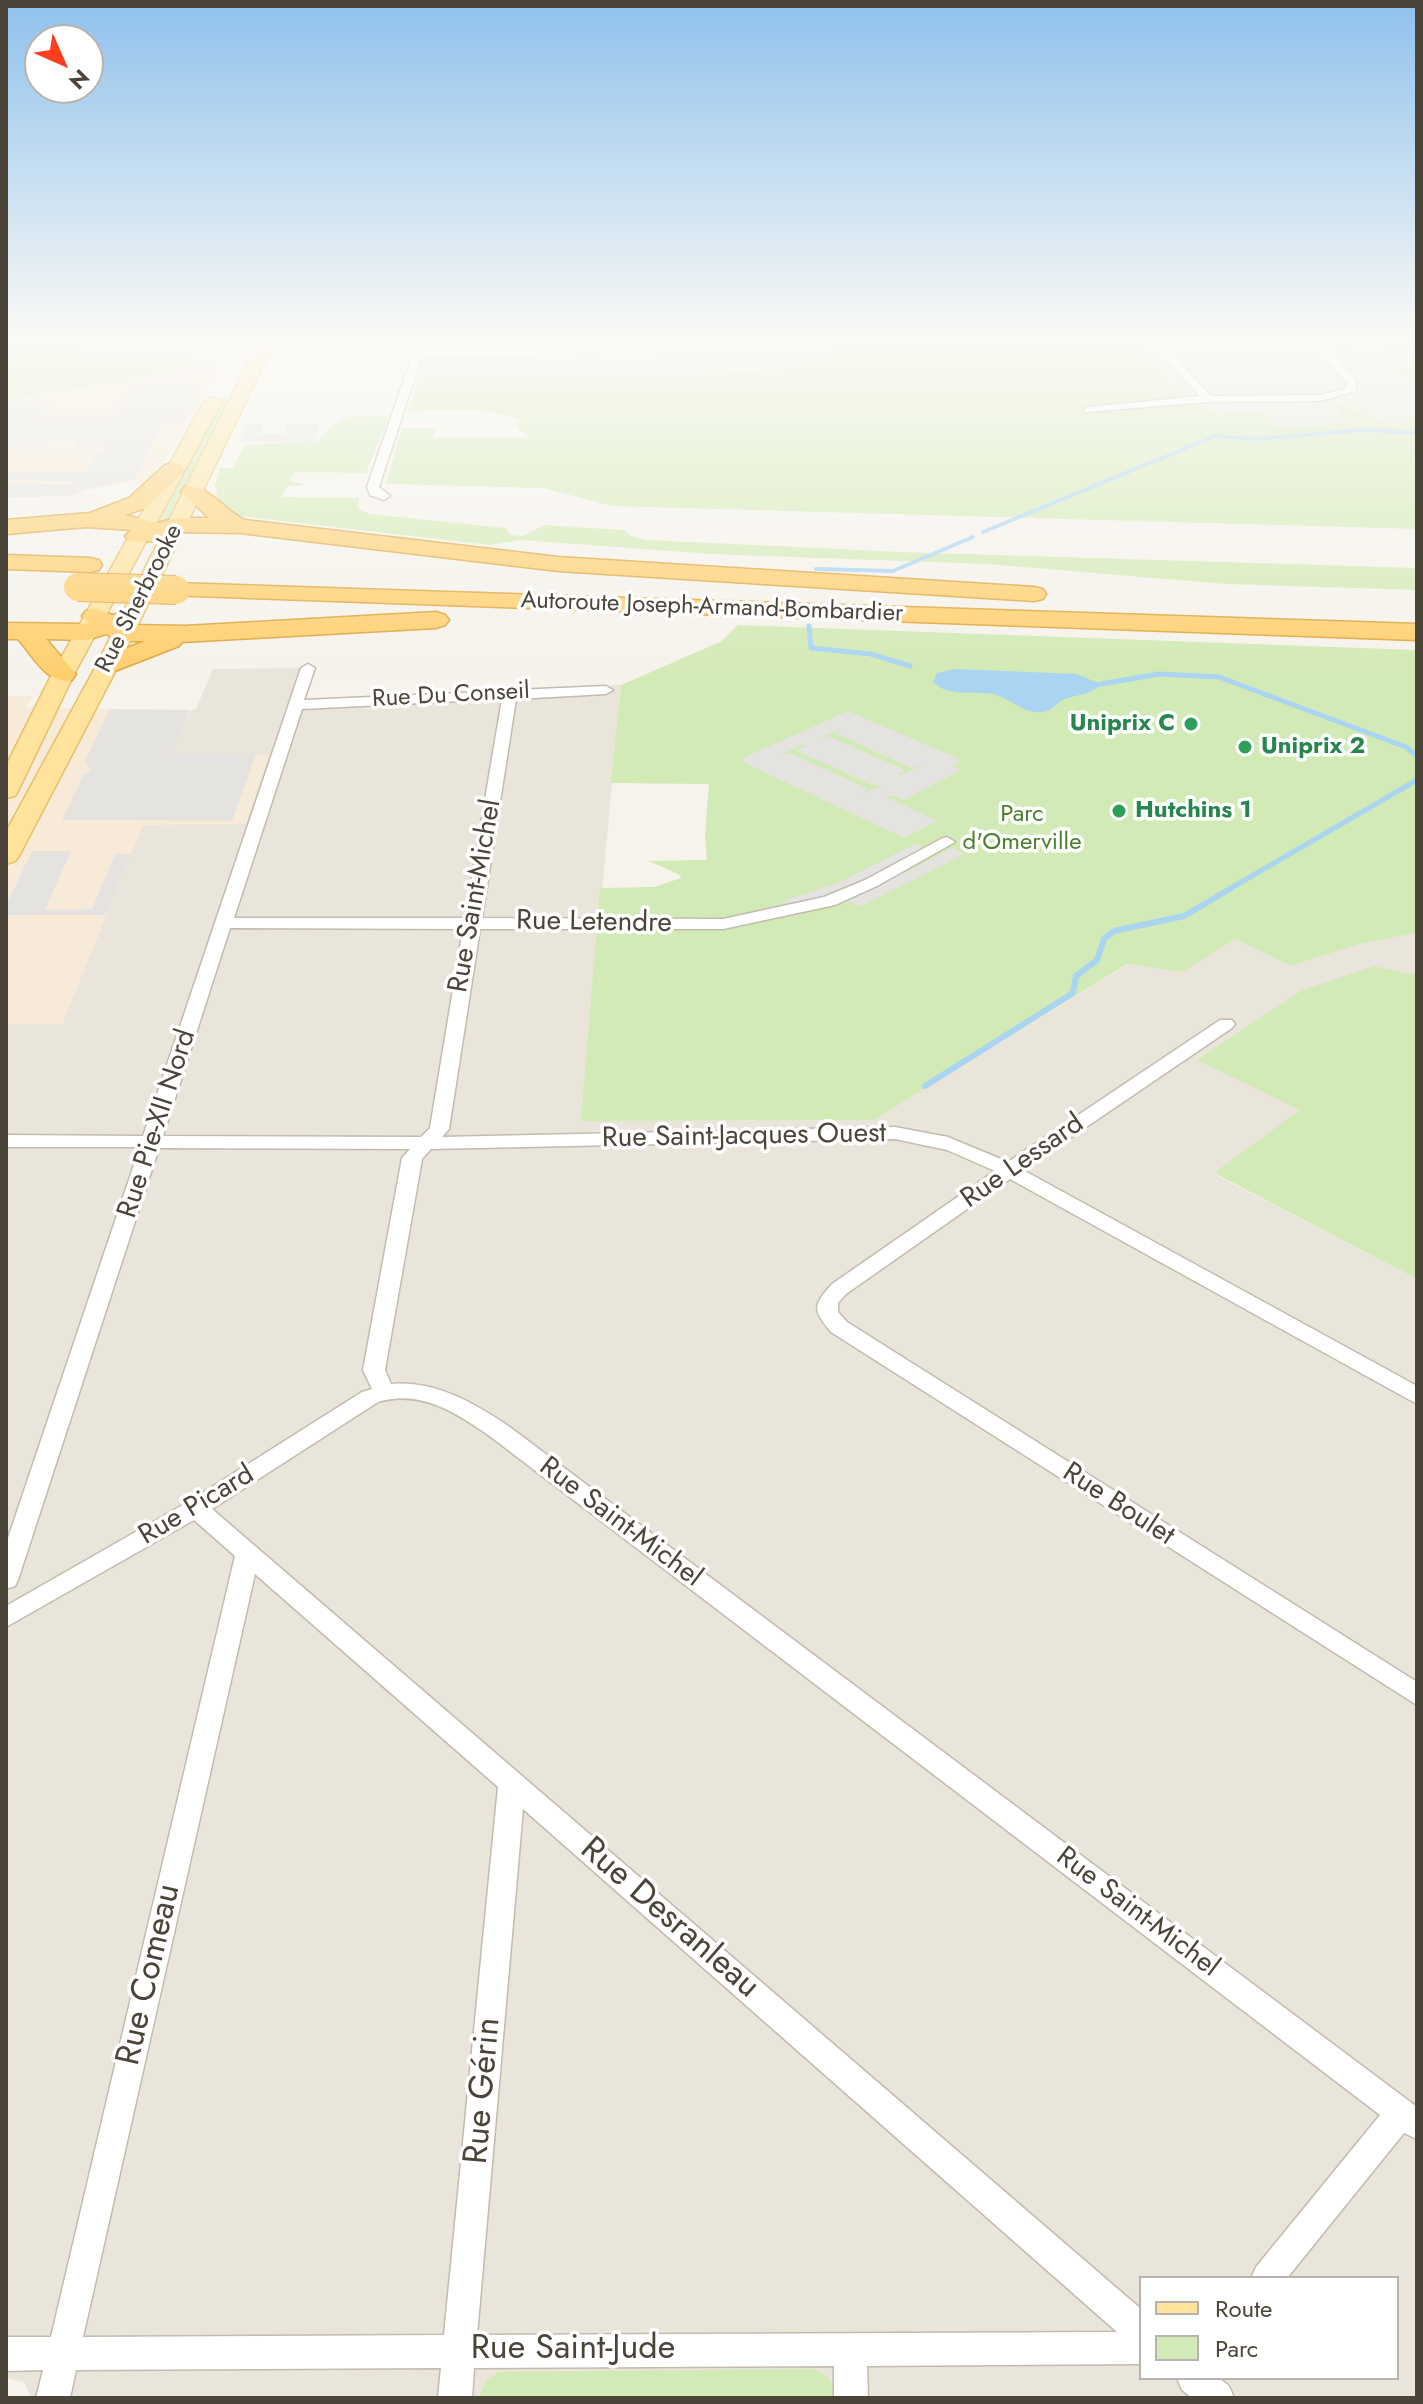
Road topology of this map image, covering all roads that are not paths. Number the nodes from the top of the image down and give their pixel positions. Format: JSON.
{"nodes":[{"id":1,"x":184,"y":451,"type":"edge"},
{"id":2,"x":212,"y":451,"type":"edge"},
{"id":3,"x":385,"y":451,"type":"edge"},
{"id":4,"x":173,"y":470,"type":"junction"},
{"id":5,"x":192,"y":492,"type":"junction"},
{"id":6,"x":384,"y":496,"type":"dead end"},
{"id":7,"x":82,"y":522,"type":"junction"},
{"id":8,"x":240,"y":526,"type":"junction"},
{"id":9,"x":6,"y":527,"type":"edge"},
{"id":10,"x":157,"y":531,"type":"junction"},
{"id":11,"x":6,"y":562,"type":"edge"},
{"id":12,"x":84,"y":576,"type":"junction"},
{"id":13,"x":182,"y":579,"type":"junction"},
{"id":14,"x":6,"y":585,"type":"edge"},
{"id":15,"x":1121,"y":599,"type":"junction"},
{"id":16,"x":1417,"y":609,"type":"edge"},
{"id":17,"x":815,"y":611,"type":"junction"},
{"id":18,"x":108,"y":625,"type":"junction"},
{"id":19,"x":16,"y":632,"type":"edge"},
{"id":20,"x":1417,"y":632,"type":"edge"},
{"id":21,"x":185,"y":634,"type":"junction"},
{"id":22,"x":107,"y":666,"type":"junction"},
{"id":23,"x":308,"y":668,"type":"dead end"},
{"id":24,"x":63,"y":674,"type":"junction"},
{"id":25,"x":606,"y":690,"type":"dead end"},
{"id":26,"x":510,"y":692,"type":"junction"},
{"id":27,"x":297,"y":705,"type":"junction"},
{"id":28,"x":6,"y":791,"type":"edge"},
{"id":29,"x":947,"y":842,"type":"dead end"},
{"id":30,"x":6,"y":856,"type":"edge"},
{"id":31,"x":472,"y":922,"type":"junction"},
{"id":32,"x":224,"y":923,"type":"junction"},
{"id":33,"x":1226,"y":1024,"type":"dead end"},
{"id":34,"x":6,"y":1141,"type":"edge"},
{"id":35,"x":153,"y":1141,"type":"junction"},
{"id":36,"x":426,"y":1143,"type":"junction"},
{"id":37,"x":1009,"y":1170,"type":"junction"},
{"id":38,"x":827,"y":1307,"type":"joint"},
{"id":39,"x":384,"y":1390,"type":"junction"},
{"id":40,"x":1417,"y":1396,"type":"edge"},
{"id":41,"x":196,"y":1508,"type":"junction"},
{"id":42,"x":248,"y":1553,"type":"junction"},
{"id":43,"x":6,"y":1580,"type":"edge"},
{"id":44,"x":6,"y":1618,"type":"edge"},
{"id":45,"x":1417,"y":1695,"type":"edge"},
{"id":46,"x":512,"y":1783,"type":"junction"},
{"id":47,"x":1409,"y":2119,"type":"edge"},
{"id":48,"x":1269,"y":2276,"type":"edge"},
{"id":49,"x":1139,"y":2329,"type":"edge"},
{"id":50,"x":1139,"y":2348,"type":"edge"},
{"id":51,"x":460,"y":2350,"type":"junction"},
{"id":52,"x":850,"y":2350,"type":"junction"},
{"id":53,"x":64,"y":2353,"type":"junction"},
{"id":54,"x":6,"y":2354,"type":"edge"},
{"id":55,"x":1196,"y":2380,"type":"edge"},
{"id":56,"x":53,"y":2398,"type":"edge"},
{"id":57,"x":455,"y":2398,"type":"edge"},
{"id":58,"x":851,"y":2398,"type":"edge"},
{"id":59,"x":1217,"y":2398,"type":"edge"}],
"edges":[{"from":1,"to":4,"type":"main road","name":"Rue Sherbrooke"},
{"from":2,"to":5,"type":"main road","name":"Rue Sherbrooke"},
{"from":3,"to":6,"type":"street"},
{"from":4,"to":7,"type":"highway"},
{"from":4,"to":10,"type":"main road","name":"Rue Sherbrooke"},
{"from":5,"to":8,"type":"highway"},
{"from":5,"to":10,"type":"main road","name":"Rue Sherbrooke"},
{"from":7,"to":9,"type":"highway"},
{"from":7,"to":10,"type":"highway"},
{"from":8,"to":10,"type":"highway"},
{"from":8,"to":15,"type":"highway"},
{"from":10,"to":18,"type":"main road","name":"Rue Sherbrooke"},
{"from":10,"to":18,"type":"main road","name":"Rue Sherbrooke"},
{"from":11,"to":12,"type":"highway","name":"Autoroute Joseph-Armand-Bombardier"},
{"from":12,"to":13,"type":"highway","name":"Autoroute Joseph-Armand-Bombardier","bridge":true},
{"from":12,"to":14,"type":"highway","name":"Autoroute Joseph-Armand-Bombardier"},
{"from":13,"to":15,"type":"highway","name":"Autoroute Joseph-Armand-Bombardier"},
{"from":13,"to":17,"type":"highway","name":"Autoroute Joseph-Armand-Bombardier"},
{"from":15,"to":16,"type":"highway","name":"Autoroute Joseph-Armand-Bombardier"},
{"from":17,"to":20,"type":"highway","name":"Autoroute Joseph-Armand-Bombardier"},
{"from":17,"to":21,"type":"highway"},
{"from":18,"to":19,"type":"highway"},
{"from":18,"to":21,"type":"highway"},
{"from":18,"to":22,"type":"main road","name":"Rue Sherbrooke"},
{"from":18,"to":24,"type":"main road","name":"Rue Sherbrooke"},
{"from":19,"to":24,"type":"highway"},
{"from":21,"to":22,"type":"highway"},
{"from":22,"to":30,"type":"main road","name":"Rue Sherbrooke"},
{"from":23,"to":27,"type":"street","name":"Rue Pie-XII Nord"},
{"from":24,"to":28,"type":"main road","name":"Rue Sherbrooke"},
{"from":25,"to":26,"type":"street","name":"Rue Du Conseil"},
{"from":26,"to":27,"type":"street","name":"Rue Du Conseil"},
{"from":26,"to":31,"type":"street","name":"Rue Saint-Michel"},
{"from":27,"to":32,"type":"street","name":"Rue Pie-XII Nord"},
{"from":29,"to":31,"type":"street","name":"Rue Letendre"},
{"from":31,"to":32,"type":"street","name":"Rue Letendre"},
{"from":31,"to":36,"type":"street","name":"Rue Saint-Michel"},
{"from":32,"to":35,"type":"street","name":"Rue Pie-XII Nord"},
{"from":33,"to":37,"type":"street","name":"Rue Lessard"},
{"from":34,"to":35,"type":"street","name":"Rue Saint-Jacques Ouest"},
{"from":35,"to":36,"type":"street","name":"Rue Saint-Jacques Ouest"},
{"from":35,"to":43,"type":"street","name":"Rue Pie-XII Nord"},
{"from":36,"to":37,"type":"street","name":"Rue Saint-Jacques Ouest"},
{"from":36,"to":39,"type":"street","name":"Rue Saint-Michel"},
{"from":37,"to":38,"type":"street","name":"Rue Lessard"},
{"from":37,"to":40,"type":"street","name":"Rue Saint-Jacques Ouest"},
{"from":38,"to":45,"type":"street","name":"Rue Boulet"},
{"from":39,"to":41,"type":"street","name":"Rue Picard"},
{"from":39,"to":47,"type":"street","name":"Rue Saint-Michel"},
{"from":41,"to":42,"type":"street","name":"Rue Desranleau"},
{"from":41,"to":44,"type":"street","name":"Rue Picard"},
{"from":42,"to":46,"type":"street","name":"Rue Desranleau"},
{"from":42,"to":53,"type":"street","name":"Rue Comeau"},
{"from":46,"to":49,"type":"street","name":"Rue Desranleau"},
{"from":46,"to":51,"type":"street","name":"Rue Gérin"},
{"from":47,"to":48,"type":"street"},
{"from":50,"to":52,"type":"street","name":"Rue Saint-Jude"},
{"from":51,"to":52,"type":"street","name":"Rue Saint-Jude"},
{"from":51,"to":53,"type":"street","name":"Rue Saint-Jude"},
{"from":51,"to":57,"type":"street","name":"Rue Gérin"},
{"from":52,"to":58,"type":"street"},
{"from":53,"to":54,"type":"street","name":"Rue Saint-Jude"},
{"from":53,"to":56,"type":"street","name":"Rue Comeau"},
{"from":55,"to":59,"type":"street"}]}
